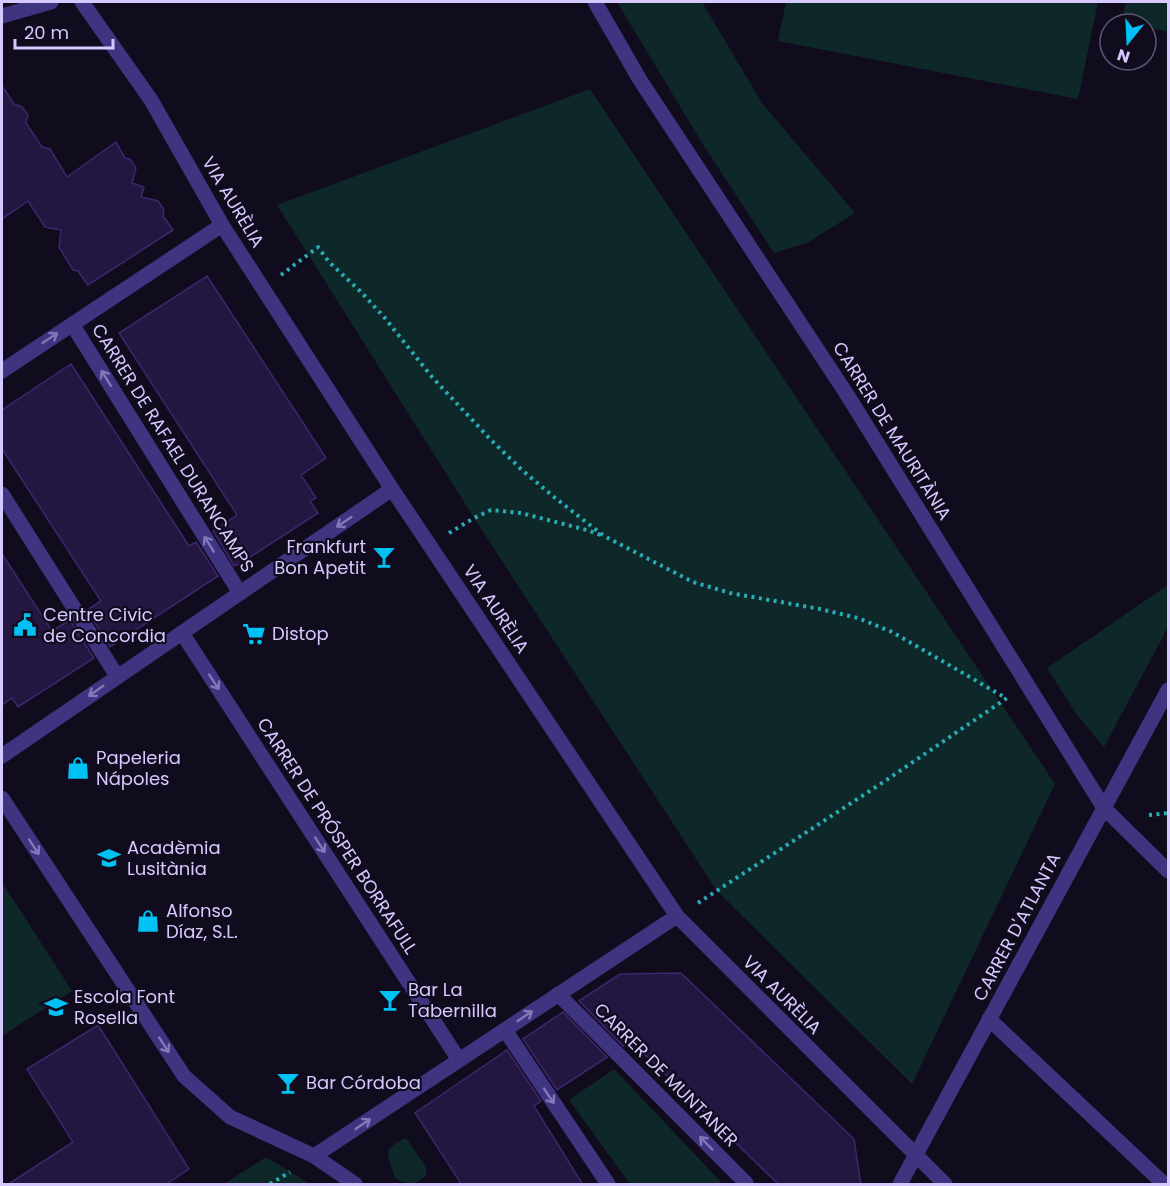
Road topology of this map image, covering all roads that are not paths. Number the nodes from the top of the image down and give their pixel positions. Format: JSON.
{"nodes":[{"id":1,"x":51,"y":2,"type":"edge"},
{"id":2,"x":82,"y":2,"type":"edge"},
{"id":3,"x":595,"y":2,"type":"edge"},
{"id":4,"x":2,"y":16,"type":"edge"},
{"id":5,"x":222,"y":225,"type":"junction"},
{"id":6,"x":72,"y":324,"type":"junction"},
{"id":7,"x":2,"y":370,"type":"edge"},
{"id":8,"x":392,"y":489,"type":"junction"},
{"id":9,"x":2,"y":494,"type":"edge"},
{"id":10,"x":240,"y":593,"type":"junction"},
{"id":11,"x":182,"y":633,"type":"junction"},
{"id":12,"x":117,"y":676,"type":"junction"},
{"id":13,"x":1167,"y":697,"type":"edge"},
{"id":14,"x":2,"y":756,"type":"edge"},
{"id":15,"x":2,"y":798,"type":"edge"},
{"id":16,"x":1104,"y":808,"type":"junction"},
{"id":17,"x":1168,"y":871,"type":"edge"},
{"id":18,"x":677,"y":916,"type":"junction"},
{"id":19,"x":558,"y":994,"type":"junction"},
{"id":20,"x":989,"y":1019,"type":"junction"},
{"id":21,"x":505,"y":1030,"type":"junction"},
{"id":22,"x":459,"y":1060,"type":"junction"},
{"id":23,"x":915,"y":1155,"type":"junction"},
{"id":24,"x":314,"y":1156,"type":"junction"},
{"id":25,"x":355,"y":1185,"type":"edge"},
{"id":26,"x":608,"y":1185,"type":"edge"},
{"id":27,"x":745,"y":1185,"type":"edge"},
{"id":28,"x":900,"y":1185,"type":"edge"},
{"id":29,"x":945,"y":1185,"type":"edge"},
{"id":30,"x":1164,"y":1185,"type":"edge"}],
"edges":[{"from":1,"to":4,"type":"street"},
{"from":2,"to":5,"type":"street","name":"VIA AURÈLIA"},
{"from":3,"to":16,"type":"street","name":"CARRER DE MAURITÀNIA"},
{"from":5,"to":6,"type":"street"},
{"from":5,"to":8,"type":"street","name":"VIA AURÈLIA"},
{"from":7,"to":6,"type":"street","one_way":true},
{"from":10,"to":6,"type":"street","name":"CARRER DE RAFAEL DURANCAMPS","one_way":true},
{"from":8,"to":10,"type":"street","one_way":true},
{"from":8,"to":18,"type":"street","name":"VIA AURÈLIA"},
{"from":9,"to":12,"type":"street"},
{"from":10,"to":11,"type":"street"},
{"from":11,"to":12,"type":"street"},
{"from":11,"to":22,"type":"street","name":"CARRER DE PRÓSPER BORRAFULL","one_way":true},
{"from":12,"to":14,"type":"street","one_way":true},
{"from":13,"to":16,"type":"street","name":"CARRER D'ATLANTA"},
{"from":15,"to":24,"type":"street","one_way":true},
{"from":16,"to":17,"type":"street","name":"CARRER DE MAURITÀNIA"},
{"from":16,"to":20,"type":"street","name":"CARRER D'ATLANTA"},
{"from":18,"to":19,"type":"street"},
{"from":18,"to":23,"type":"street","name":"VIA AURÈLIA"},
{"from":21,"to":19,"type":"street","one_way":true},
{"from":27,"to":19,"type":"street","name":"CARRER DE MUNTANER","one_way":true},
{"from":20,"to":23,"type":"street","name":"CARRER D'ATLANTA"},
{"from":20,"to":30,"type":"street"},
{"from":21,"to":22,"type":"street"},
{"from":21,"to":26,"type":"street","one_way":true},
{"from":24,"to":22,"type":"street","one_way":true},
{"from":23,"to":28,"type":"street","name":"CARRER D'ATLANTA"},
{"from":23,"to":29,"type":"street","name":"VIA AURÈLIA"},
{"from":24,"to":25,"type":"street"}]}
